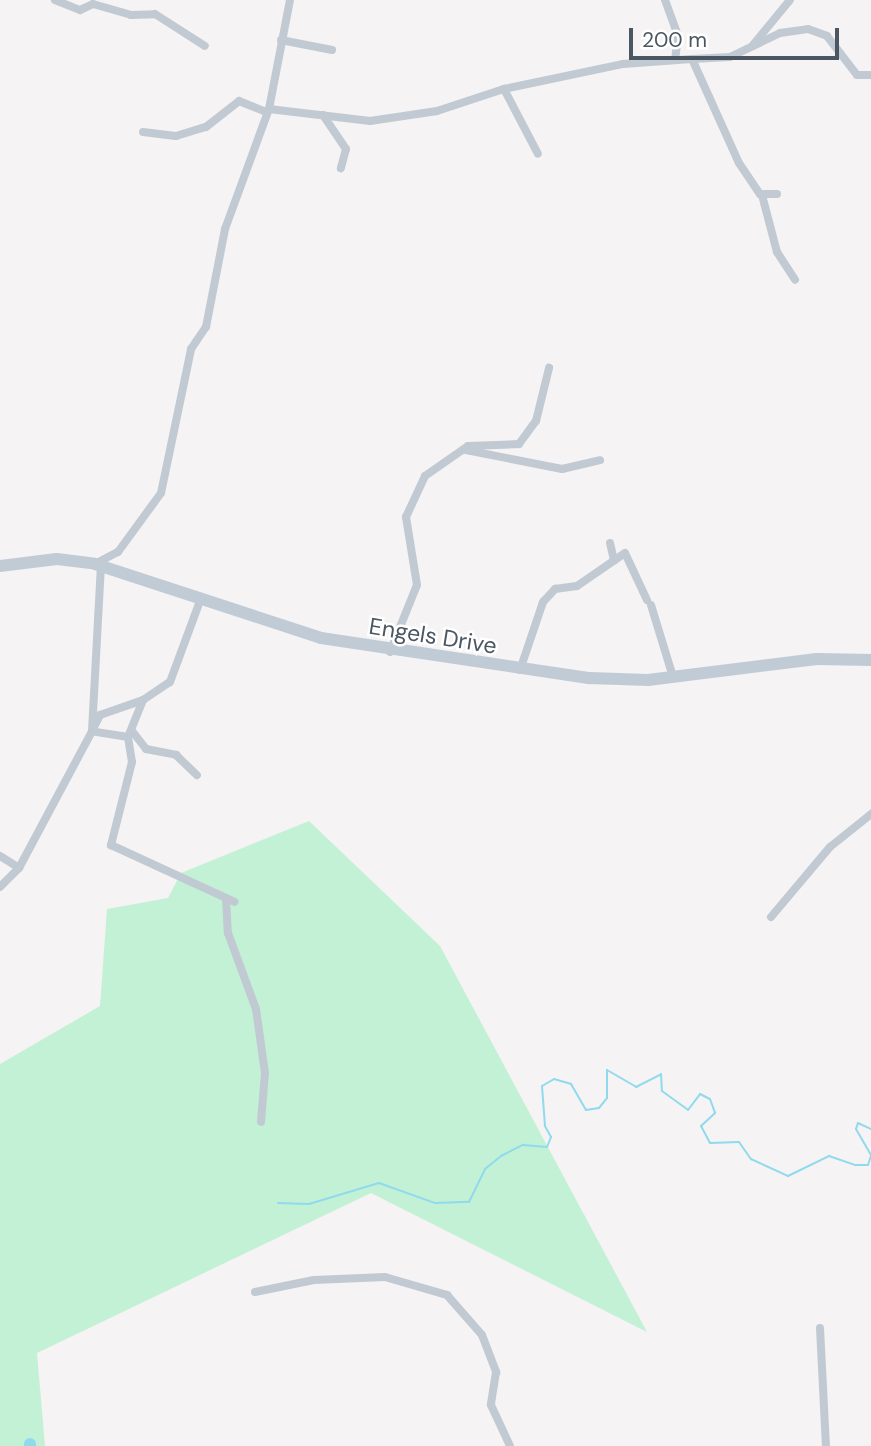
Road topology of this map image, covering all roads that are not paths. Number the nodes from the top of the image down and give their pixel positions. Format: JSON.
{"nodes":[{"id":1,"x":55,"y":0,"type":"edge"},
{"id":2,"x":290,"y":0,"type":"edge"},
{"id":3,"x":665,"y":0,"type":"edge"},
{"id":4,"x":790,"y":0,"type":"edge"},
{"id":5,"x":281,"y":40,"type":"junction"},
{"id":6,"x":205,"y":46,"type":"dead end"},
{"id":7,"x":751,"y":47,"type":"junction"},
{"id":8,"x":332,"y":50,"type":"dead end"},
{"id":9,"x":675,"y":60,"type":"junction"},
{"id":10,"x":692,"y":60,"type":"junction"},
{"id":11,"x":871,"y":75,"type":"edge"},
{"id":12,"x":504,"y":89,"type":"junction"},
{"id":13,"x":267,"y":111,"type":"junction"},
{"id":14,"x":323,"y":115,"type":"junction"},
{"id":15,"x":143,"y":132,"type":"dead end"},
{"id":16,"x":538,"y":154,"type":"dead end"},
{"id":17,"x":341,"y":168,"type":"dead end"},
{"id":18,"x":777,"y":194,"type":"dead end"},
{"id":19,"x":762,"y":195,"type":"junction"},
{"id":20,"x":795,"y":280,"type":"dead end"},
{"id":21,"x":550,"y":368,"type":"dead end"},
{"id":22,"x":463,"y":449,"type":"junction"},
{"id":23,"x":600,"y":460,"type":"dead end"},
{"id":24,"x":610,"y":543,"type":"dead end"},
{"id":25,"x":614,"y":561,"type":"junction"},
{"id":26,"x":98,"y":564,"type":"junction"},
{"id":27,"x":0,"y":566,"type":"edge"},
{"id":28,"x":200,"y":601,"type":"junction"},
{"id":29,"x":390,"y":652,"type":"junction"},
{"id":30,"x":871,"y":660,"type":"edge"},
{"id":31,"x":520,"y":670,"type":"junction"},
{"id":32,"x":673,"y":677,"type":"junction"},
{"id":33,"x":143,"y":700,"type":"junction"},
{"id":34,"x":92,"y":731,"type":"junction"},
{"id":35,"x":130,"y":734,"type":"junction"},
{"id":36,"x":197,"y":775,"type":"dead end"},
{"id":37,"x":871,"y":814,"type":"edge"},
{"id":38,"x":0,"y":856,"type":"edge"},
{"id":39,"x":19,"y":868,"type":"junction"},
{"id":40,"x":0,"y":887,"type":"edge"},
{"id":41,"x":226,"y":898,"type":"junction"},
{"id":42,"x":235,"y":902,"type":"dead end"},
{"id":43,"x":771,"y":918,"type":"dead end"},
{"id":44,"x":261,"y":1122,"type":"dead end"},
{"id":45,"x":255,"y":1292,"type":"dead end"},
{"id":46,"x":820,"y":1328,"type":"dead end"},
{"id":47,"x":510,"y":1446,"type":"edge"},
{"id":48,"x":826,"y":1446,"type":"edge"}],
"edges":[{"from":1,"to":6,"type":"street"},
{"from":2,"to":5,"type":"street"},
{"from":3,"to":9,"type":"street"},
{"from":4,"to":7,"type":"street"},
{"from":5,"to":8,"type":"street"},
{"from":5,"to":13,"type":"street"},
{"from":7,"to":10,"type":"street"},
{"from":7,"to":11,"type":"street"},
{"from":9,"to":10,"type":"street"},
{"from":9,"to":12,"type":"street"},
{"from":10,"to":19,"type":"street"},
{"from":12,"to":14,"type":"street"},
{"from":12,"to":16,"type":"street"},
{"from":13,"to":14,"type":"street"},
{"from":13,"to":15,"type":"street"},
{"from":13,"to":26,"type":"street"},
{"from":14,"to":17,"type":"street"},
{"from":18,"to":19,"type":"street"},
{"from":19,"to":20,"type":"street"},
{"from":21,"to":22,"type":"street"},
{"from":22,"to":23,"type":"street"},
{"from":22,"to":29,"type":"street"},
{"from":24,"to":25,"type":"street"},
{"from":25,"to":31,"type":"street"},
{"from":25,"to":32,"type":"street"},
{"from":26,"to":27,"type":"street","name":"Engels Drive"},
{"from":26,"to":28,"type":"street","name":"Engels Drive"},
{"from":26,"to":34,"type":"street"},
{"from":28,"to":29,"type":"street","name":"Engels Drive"},
{"from":28,"to":33,"type":"street"},
{"from":29,"to":31,"type":"street","name":"Engels Drive"},
{"from":30,"to":32,"type":"street","name":"Engels Drive"},
{"from":31,"to":32,"type":"street","name":"Engels Drive"},
{"from":33,"to":34,"type":"street"},
{"from":33,"to":35,"type":"street"},
{"from":34,"to":35,"type":"street"},
{"from":34,"to":39,"type":"street"},
{"from":35,"to":36,"type":"street"},
{"from":35,"to":41,"type":"street"},
{"from":37,"to":43,"type":"street"},
{"from":38,"to":39,"type":"street"},
{"from":39,"to":40,"type":"street"},
{"from":41,"to":42,"type":"street"},
{"from":41,"to":44,"type":"street"},
{"from":45,"to":47,"type":"street"},
{"from":46,"to":48,"type":"street"}]}
